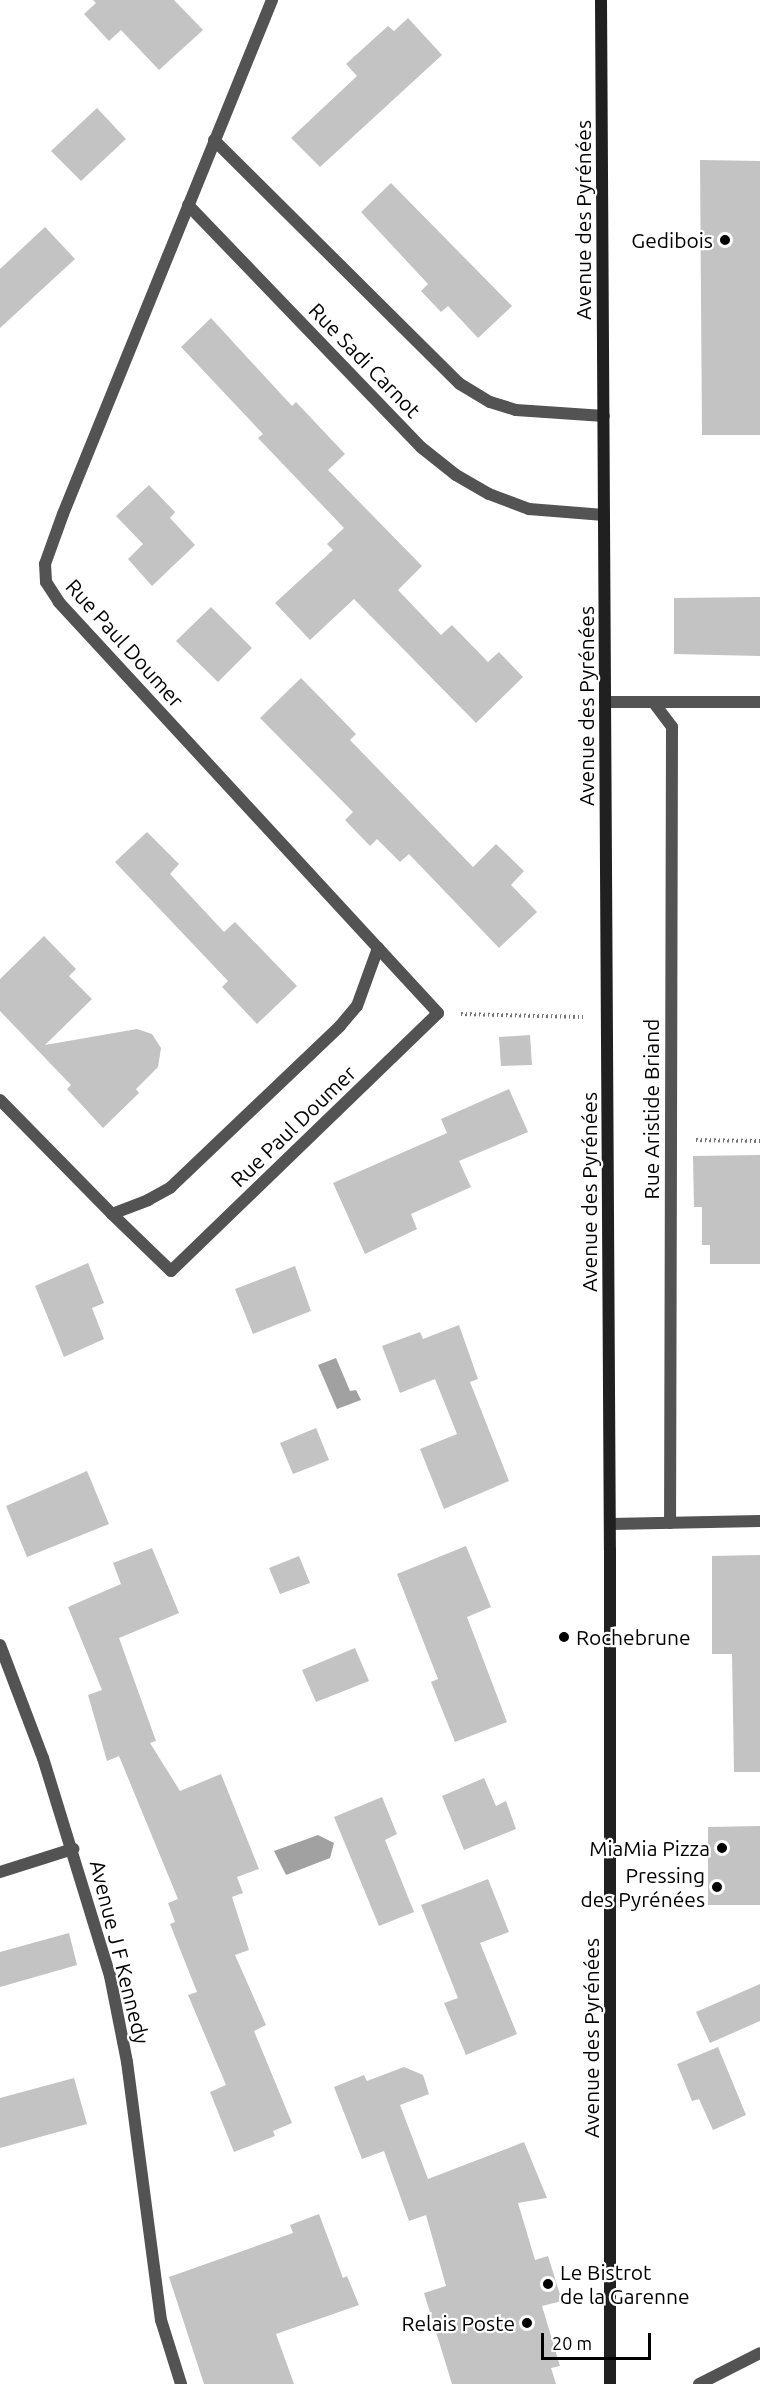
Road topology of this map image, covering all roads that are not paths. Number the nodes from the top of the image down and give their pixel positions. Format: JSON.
{"nodes":[{"id":1,"x":272,"y":0,"type":"edge"},
{"id":2,"x":601,"y":0,"type":"edge"},
{"id":3,"x":214,"y":140,"type":"junction"},
{"id":4,"x":188,"y":205,"type":"junction"},
{"id":5,"x":604,"y":416,"type":"junction"},
{"id":6,"x":604,"y":515,"type":"junction"},
{"id":7,"x":605,"y":702,"type":"junction"},
{"id":8,"x":654,"y":702,"type":"junction"},
{"id":9,"x":760,"y":702,"type":"edge"},
{"id":10,"x":378,"y":948,"type":"junction"},
{"id":11,"x":0,"y":1100,"type":"edge"},
{"id":12,"x":112,"y":1214,"type":"junction"},
{"id":13,"x":760,"y":1521,"type":"edge"},
{"id":14,"x":670,"y":1522,"type":"junction"},
{"id":15,"x":610,"y":1524,"type":"junction"},
{"id":16,"x":0,"y":1645,"type":"edge"},
{"id":17,"x":73,"y":1849,"type":"junction"},
{"id":18,"x":0,"y":1872,"type":"edge"},
{"id":19,"x":760,"y":2353,"type":"edge"},
{"id":20,"x":181,"y":2384,"type":"edge"},
{"id":21,"x":610,"y":2384,"type":"edge"},
{"id":22,"x":699,"y":2384,"type":"edge"}],
"edges":[{"from":1,"to":3,"type":"street"},
{"from":2,"to":5,"type":"main road","name":"Avenue des Pyrénées"},
{"from":3,"to":4,"type":"street"},
{"from":3,"to":5,"type":"street"},
{"from":4,"to":6,"type":"street","name":"Rue Sadi Carnot"},
{"from":4,"to":10,"type":"street","name":"Rue Paul Doumer"},
{"from":5,"to":6,"type":"main road","name":"Avenue des Pyrénées"},
{"from":6,"to":7,"type":"main road","name":"Avenue des Pyrénées"},
{"from":7,"to":8,"type":"street"},
{"from":7,"to":15,"type":"main road","name":"Avenue des Pyrénées"},
{"from":8,"to":9,"type":"street"},
{"from":8,"to":14,"type":"street","name":"Rue Aristide Briand"},
{"from":10,"to":12,"type":"street","name":"Rue Paul Doumer"},
{"from":10,"to":12,"type":"street","name":"Rue Paul Doumer"},
{"from":11,"to":12,"type":"street","name":"Rue Paul Doumer"},
{"from":13,"to":14,"type":"street"},
{"from":14,"to":15,"type":"street"},
{"from":15,"to":21,"type":"main road","name":"Avenue des Pyrénées"},
{"from":16,"to":17,"type":"street","name":"Avenue J F Kennedy"},
{"from":17,"to":18,"type":"street"},
{"from":17,"to":20,"type":"street","name":"Avenue J F Kennedy"},
{"from":19,"to":22,"type":"street"}]}
